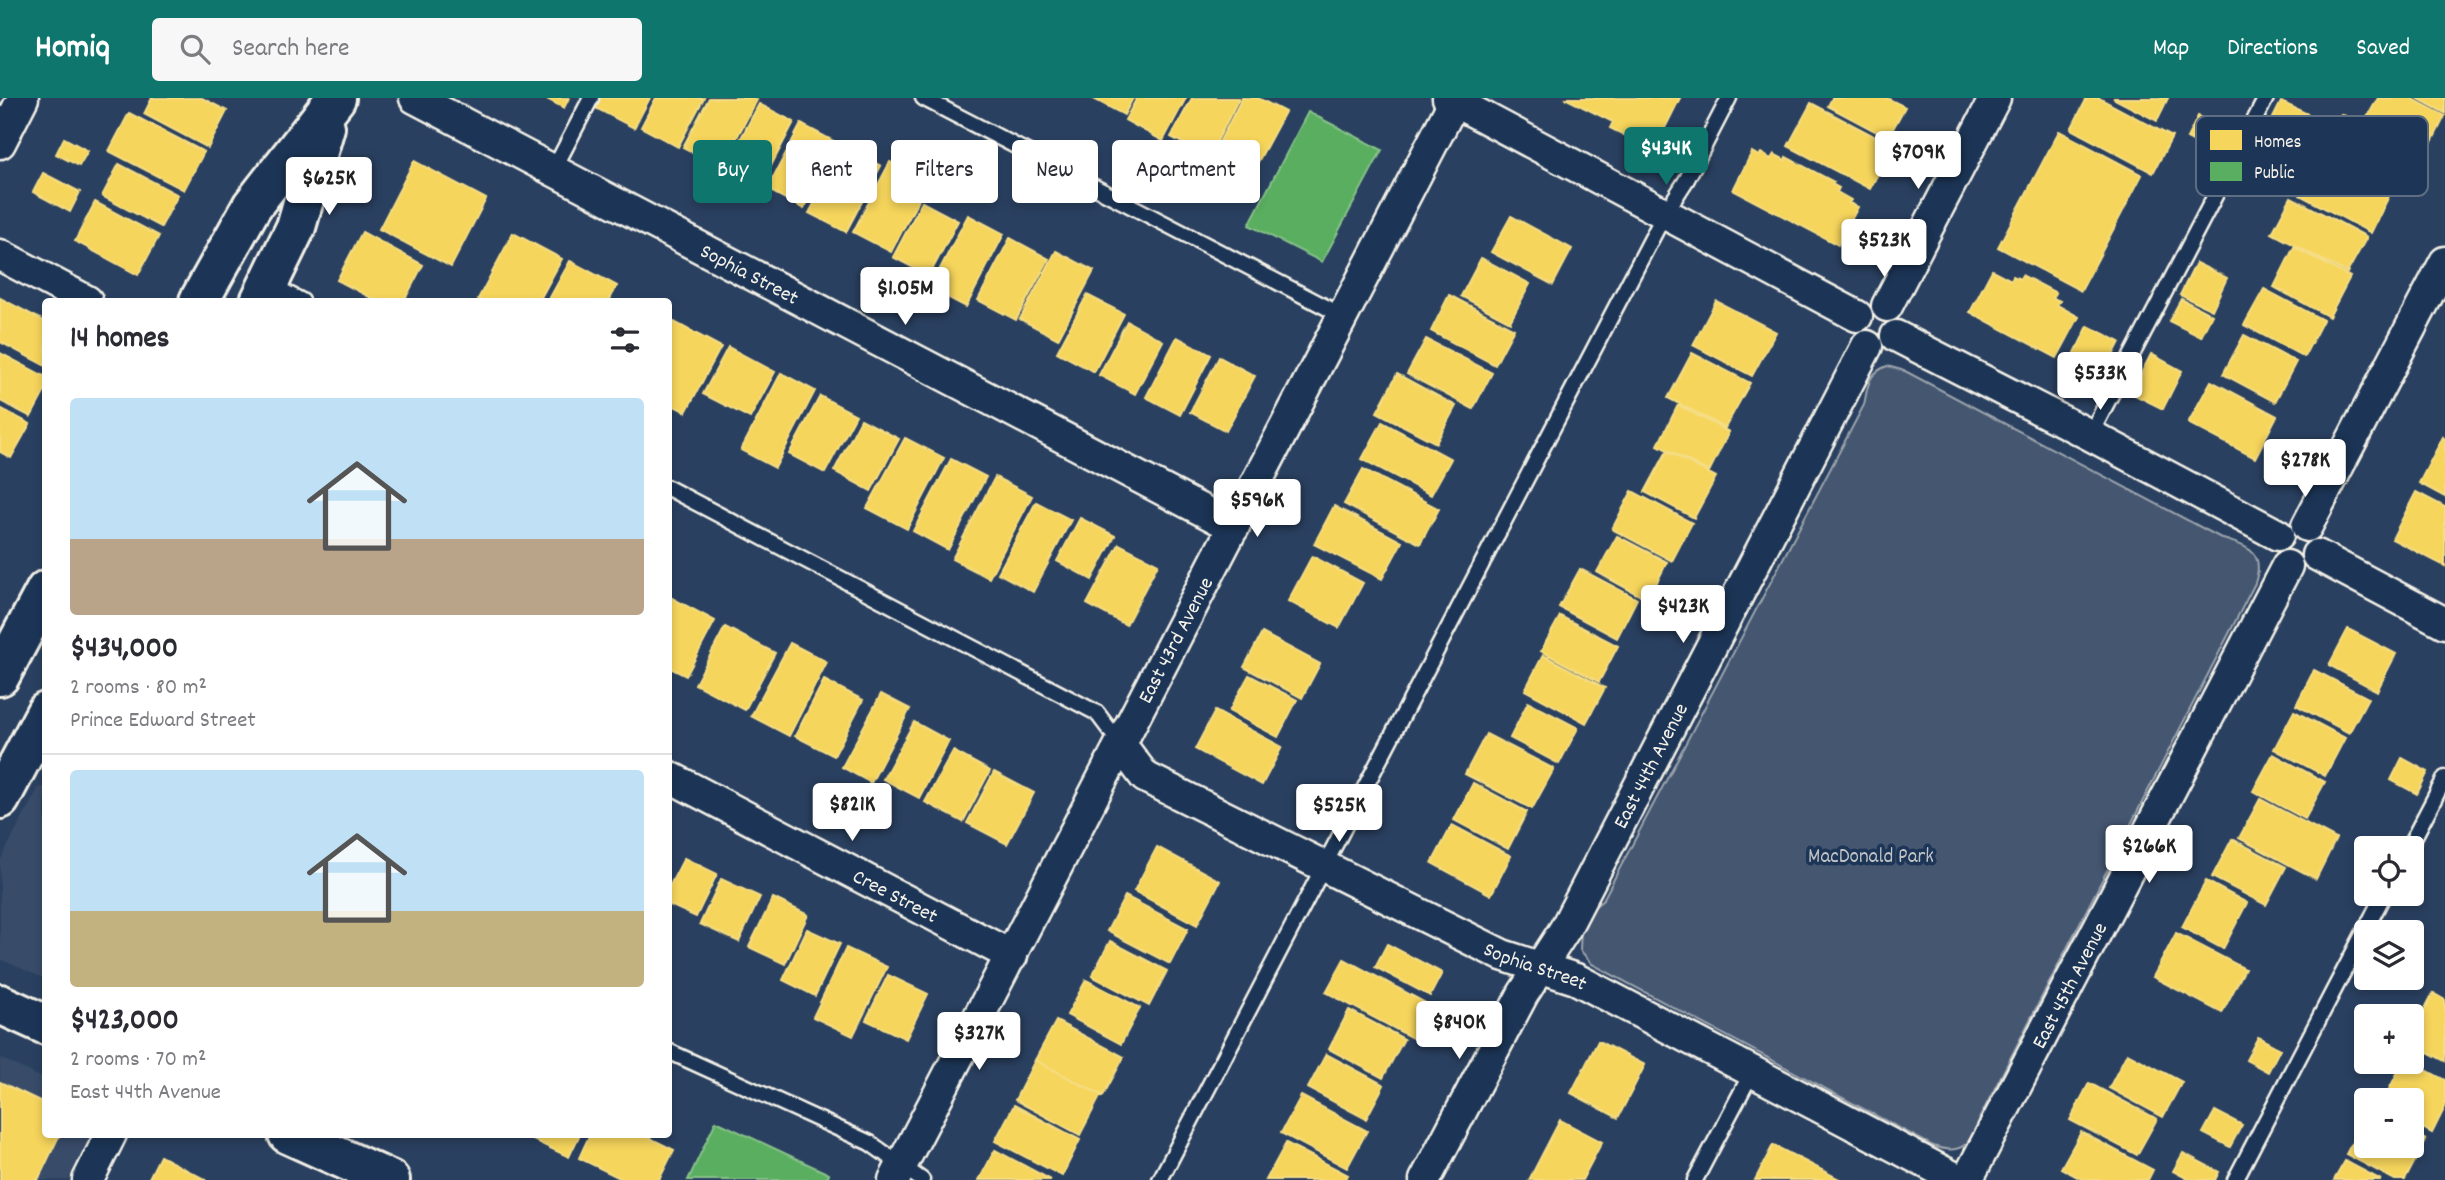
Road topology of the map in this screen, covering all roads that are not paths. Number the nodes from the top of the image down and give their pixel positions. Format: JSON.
{"nodes":[{"id":1,"x":23,"y":98,"type":"edge"},
{"id":2,"x":415,"y":98,"type":"edge"},
{"id":3,"x":591,"y":98,"type":"edge"},
{"id":4,"x":923,"y":98,"type":"edge"},
{"id":5,"x":1729,"y":98,"type":"edge"},
{"id":6,"x":1995,"y":98,"type":"edge"},
{"id":7,"x":2266,"y":98,"type":"edge"},
{"id":8,"x":1453,"y":99,"type":"edge"},
{"id":9,"x":334,"y":102,"type":"edge"},
{"id":10,"x":2257,"y":116,"type":"edge"},
{"id":11,"x":0,"y":143,"type":"edge"},
{"id":12,"x":554,"y":171,"type":"junction"},
{"id":13,"x":2215,"y":196,"type":"edge"},
{"id":14,"x":1664,"y":215,"type":"junction"},
{"id":15,"x":0,"y":255,"type":"edge"},
{"id":16,"x":2445,"y":262,"type":"edge"},
{"id":17,"x":277,"y":295,"type":"edge"},
{"id":18,"x":81,"y":298,"type":"edge"},
{"id":19,"x":201,"y":298,"type":"edge"},
{"id":20,"x":1887,"y":306,"type":"junction"},
{"id":21,"x":1343,"y":316,"type":"junction"},
{"id":22,"x":1857,"y":316,"type":"junction"},
{"id":23,"x":1896,"y":336,"type":"junction"},
{"id":24,"x":1867,"y":346,"type":"junction"},
{"id":25,"x":2090,"y":435,"type":"junction"},
{"id":26,"x":672,"y":490,"type":"edge"},
{"id":27,"x":1234,"y":527,"type":"junction"},
{"id":28,"x":2307,"y":527,"type":"junction"},
{"id":29,"x":2278,"y":535,"type":"junction"},
{"id":30,"x":2317,"y":555,"type":"junction"},
{"id":31,"x":2287,"y":566,"type":"junction"},
{"id":32,"x":42,"y":597,"type":"edge"},
{"id":33,"x":2445,"y":623,"type":"edge"},
{"id":34,"x":0,"y":676,"type":"edge"},
{"id":35,"x":42,"y":722,"type":"edge"},
{"id":36,"x":1121,"y":746,"type":"junction"},
{"id":37,"x":672,"y":778,"type":"edge"},
{"id":38,"x":2445,"y":778,"type":"edge"},
{"id":39,"x":0,"y":799,"type":"edge"},
{"id":40,"x":2415,"y":836,"type":"edge"},
{"id":41,"x":1325,"y":866,"type":"junction"},
{"id":42,"x":2378,"y":906,"type":"edge"},
{"id":43,"x":1012,"y":956,"type":"junction"},
{"id":44,"x":1539,"y":967,"type":"junction"},
{"id":45,"x":0,"y":1004,"type":"edge"},
{"id":46,"x":42,"y":1022,"type":"edge"},
{"id":47,"x":672,"y":1053,"type":"edge"},
{"id":48,"x":1752,"y":1072,"type":"junction"},
{"id":49,"x":109,"y":1138,"type":"edge"},
{"id":50,"x":297,"y":1138,"type":"edge"},
{"id":51,"x":906,"y":1175,"type":"edge"},
{"id":52,"x":88,"y":1180,"type":"edge"},
{"id":53,"x":390,"y":1180,"type":"edge"},
{"id":54,"x":1160,"y":1180,"type":"edge"},
{"id":55,"x":1425,"y":1180,"type":"edge"},
{"id":56,"x":1695,"y":1180,"type":"edge"},
{"id":57,"x":1959,"y":1180,"type":"edge"},
{"id":58,"x":1967,"y":1180,"type":"edge"},
{"id":59,"x":2235,"y":1180,"type":"edge"}],
"edges":[{"from":1,"to":11,"type":"street"},
{"from":2,"to":12,"type":"street","name":"Sophia Street"},
{"from":3,"to":12,"type":"lane"},
{"from":4,"to":21,"type":"lane"},
{"from":5,"to":14,"type":"lane"},
{"from":6,"to":20,"type":"street"},
{"from":7,"to":10,"type":"lane"},
{"from":8,"to":14,"type":"street"},
{"from":8,"to":21,"type":"street","name":"East 43rd Avenue"},
{"from":9,"to":17,"type":"main road"},
{"from":9,"to":19,"type":"main road"},
{"from":12,"to":27,"type":"street","name":"Sophia Street"},
{"from":13,"to":25,"type":"lane"},
{"from":14,"to":22,"type":"street"},
{"from":14,"to":41,"type":"lane"},
{"from":15,"to":18,"type":"street"},
{"from":16,"to":28,"type":"street"},
{"from":20,"to":22,"type":"street"},
{"from":20,"to":23,"type":"street"},
{"from":21,"to":27,"type":"street","name":"East 43rd Avenue"},
{"from":22,"to":24,"type":"street"},
{"from":23,"to":24,"type":"street"},
{"from":23,"to":25,"type":"street"},
{"from":24,"to":44,"type":"street","name":"East 44th Avenue"},
{"from":25,"to":29,"type":"street"},
{"from":26,"to":36,"type":"lane"},
{"from":27,"to":36,"type":"street","name":"East 43rd Avenue"},
{"from":28,"to":29,"type":"street"},
{"from":28,"to":30,"type":"street"},
{"from":29,"to":31,"type":"street"},
{"from":30,"to":31,"type":"street"},
{"from":30,"to":33,"type":"street"},
{"from":31,"to":58,"type":"street","name":"East 45th Avenue"},
{"from":32,"to":34,"type":"main road"},
{"from":35,"to":39,"type":"main road"},
{"from":36,"to":41,"type":"street","name":"Sophia Street"},
{"from":36,"to":43,"type":"street","name":"East 43rd Avenue"},
{"from":37,"to":43,"type":"street","name":"Cree Street"},
{"from":38,"to":40,"type":"lane"},
{"from":41,"to":44,"type":"street","name":"Sophia Street"},
{"from":41,"to":54,"type":"lane"},
{"from":42,"to":59,"type":"lane"},
{"from":43,"to":51,"type":"street","name":"East 43rd Avenue"},
{"from":44,"to":48,"type":"street","name":"Sophia Street"},
{"from":44,"to":55,"type":"street","name":"East 44th Avenue"},
{"from":45,"to":46,"type":"main road"},
{"from":47,"to":51,"type":"lane"},
{"from":48,"to":56,"type":"lane"},
{"from":48,"to":57,"type":"street","name":"Sophia Street"},
{"from":49,"to":52,"type":"street"},
{"from":50,"to":53,"type":"main road"}]}
